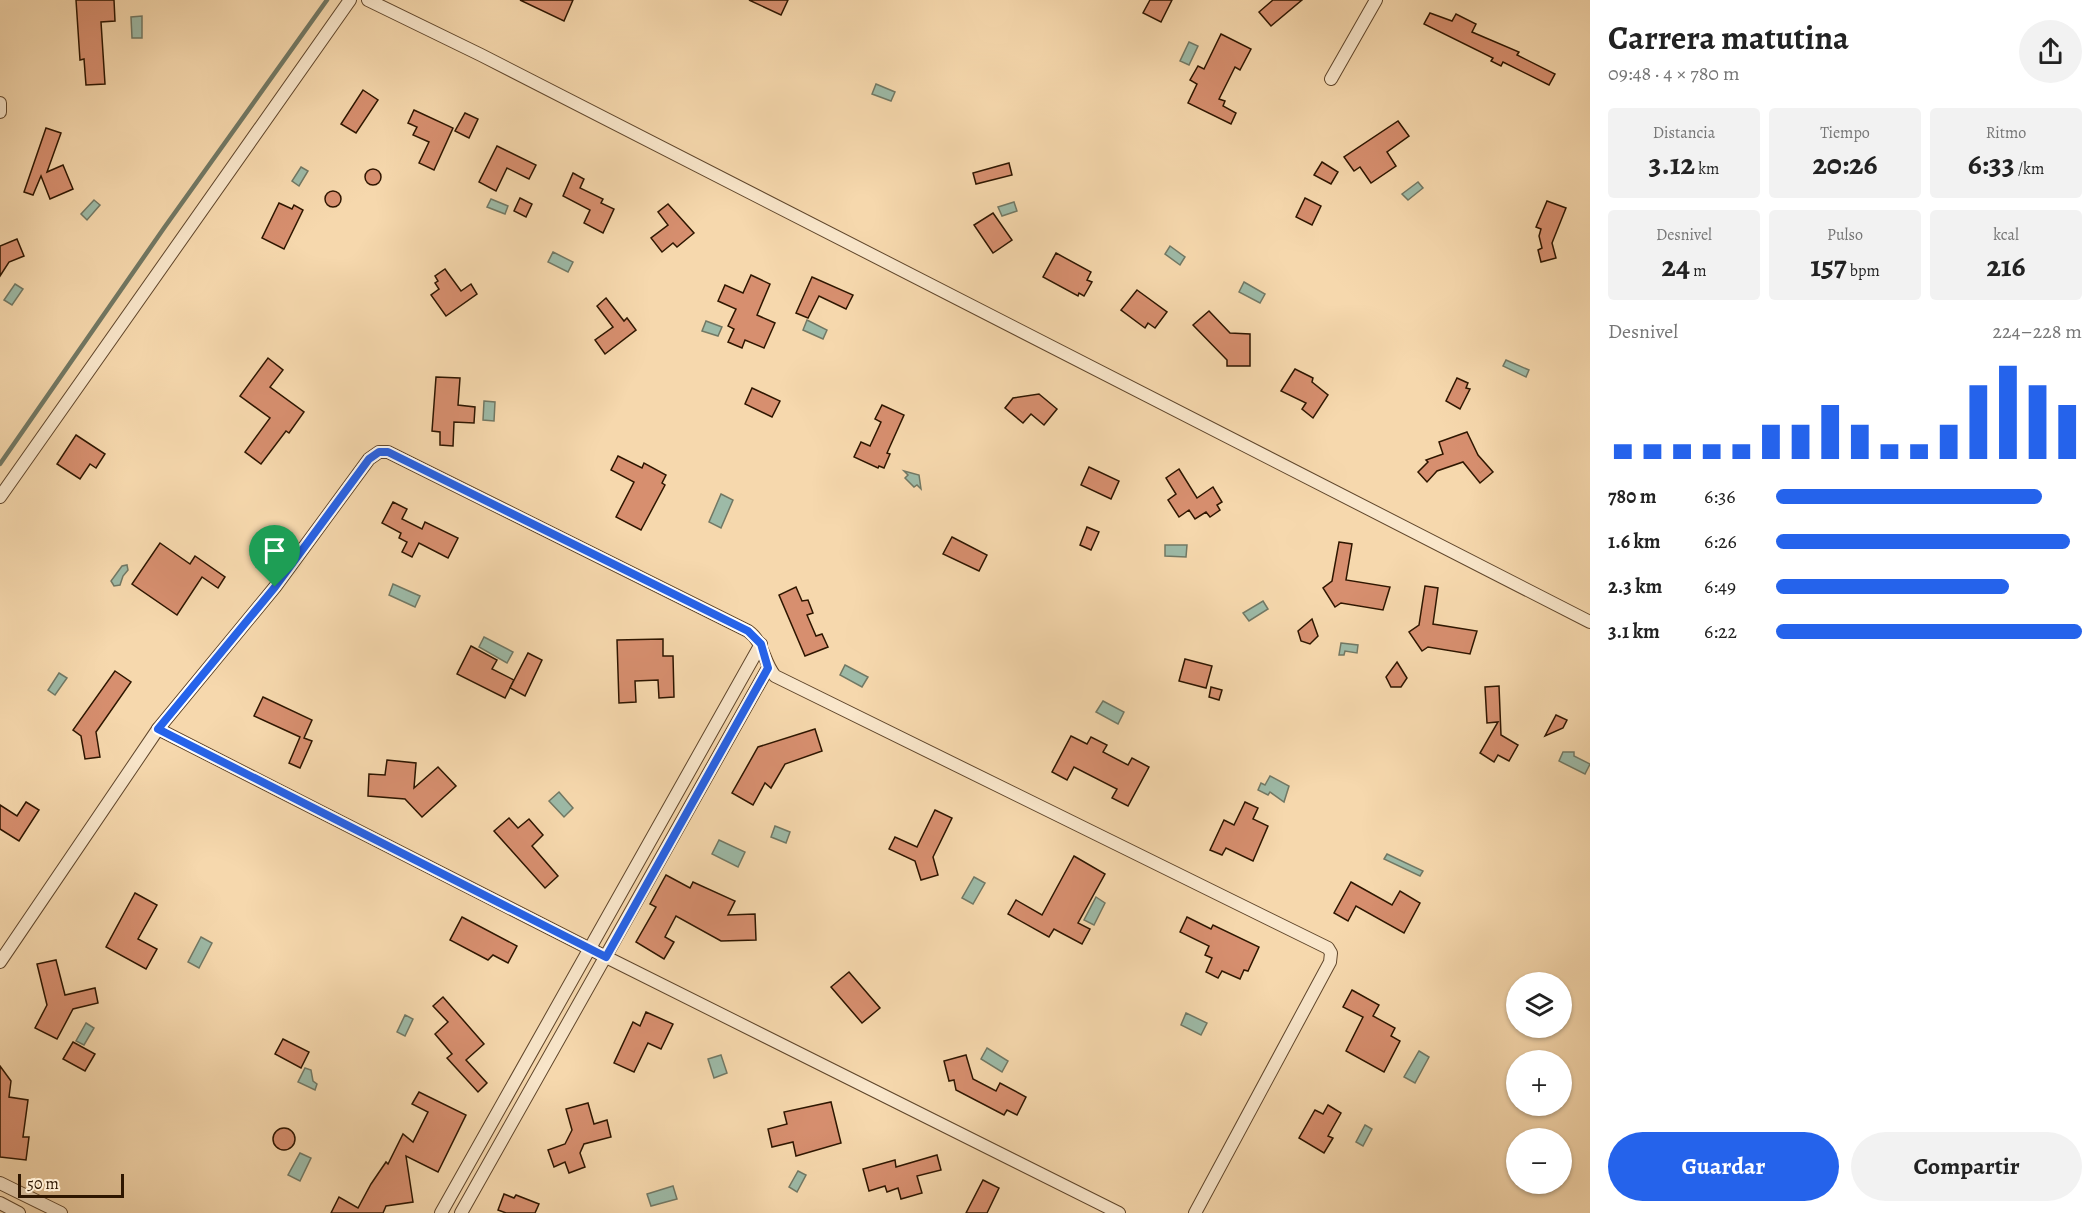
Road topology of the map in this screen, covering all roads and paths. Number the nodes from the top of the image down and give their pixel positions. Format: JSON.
{"nodes":[{"id":1,"x":350,"y":0,"type":"edge"},
{"id":2,"x":368,"y":0,"type":"edge"},
{"id":3,"x":1376,"y":0,"type":"edge"},
{"id":4,"x":1331,"y":78,"type":"dead end"},
{"id":5,"x":0,"y":103,"type":"edge"},
{"id":6,"x":0,"y":112,"type":"edge"},
{"id":7,"x":0,"y":497,"type":"edge"},
{"id":8,"x":1590,"y":622,"type":"edge"},
{"id":9,"x":761,"y":644,"type":"junction"},
{"id":10,"x":768,"y":668,"type":"junction"},
{"id":11,"x":158,"y":729,"type":"junction"},
{"id":12,"x":590,"y":950,"type":"junction"},
{"id":13,"x":606,"y":957,"type":"junction"},
{"id":14,"x":0,"y":962,"type":"edge"},
{"id":15,"x":0,"y":1183,"type":"edge"},
{"id":16,"x":0,"y":1203,"type":"edge"},
{"id":17,"x":19,"y":1213,"type":"edge"},
{"id":18,"x":61,"y":1213,"type":"edge"},
{"id":19,"x":441,"y":1213,"type":"edge"},
{"id":20,"x":461,"y":1213,"type":"edge"},
{"id":21,"x":1119,"y":1213,"type":"edge"},
{"id":22,"x":1195,"y":1213,"type":"edge"}],
"edges":[{"from":1,"to":7,"type":"street"},
{"from":2,"to":8,"type":"street"},
{"from":3,"to":4,"type":"street"},
{"from":5,"to":6,"type":"street"},
{"from":9,"to":10,"type":"street"},
{"from":9,"to":11,"type":"street"},
{"from":9,"to":12,"type":"street"},
{"from":10,"to":13,"type":"street"},
{"from":10,"to":22,"type":"street"},
{"from":11,"to":12,"type":"street"},
{"from":11,"to":14,"type":"street"},
{"from":12,"to":13,"type":"street"},
{"from":12,"to":19,"type":"street"},
{"from":13,"to":20,"type":"street"},
{"from":13,"to":21,"type":"street"},
{"from":15,"to":18,"type":"street"},
{"from":16,"to":17,"type":"street"}]}
